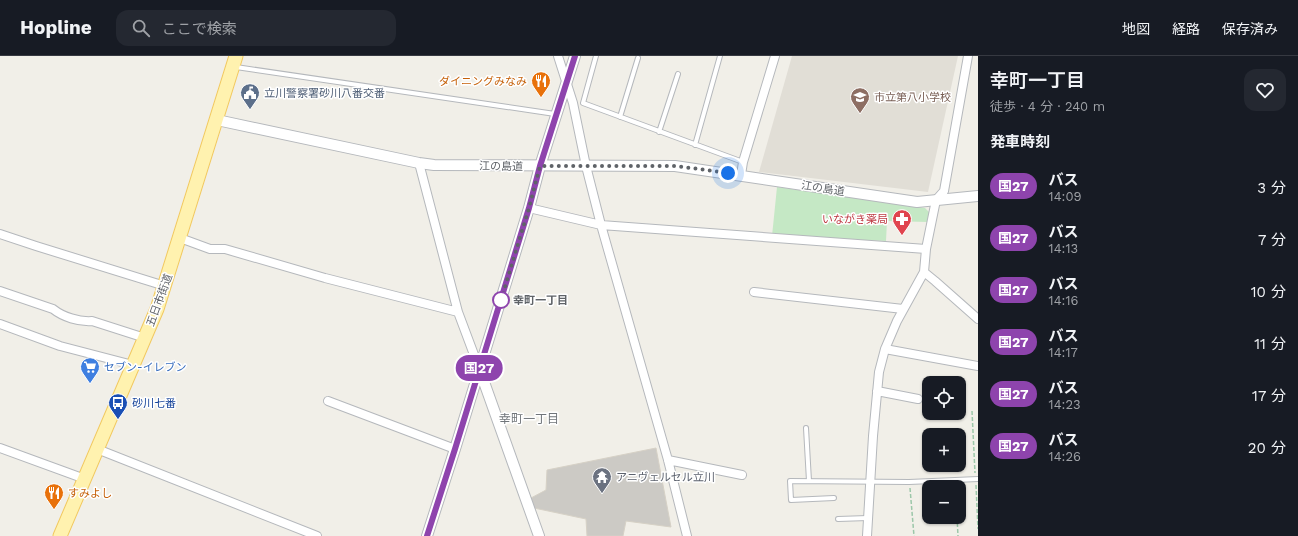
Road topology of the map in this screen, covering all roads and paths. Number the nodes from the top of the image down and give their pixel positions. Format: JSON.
{"nodes":[{"id":1,"x":558,"y":56,"type":"edge"},
{"id":2,"x":575,"y":56,"type":"edge"},
{"id":3,"x":596,"y":56,"type":"edge"},
{"id":4,"x":720,"y":56,"type":"edge"},
{"id":5,"x":775,"y":56,"type":"edge"},
{"id":6,"x":968,"y":56,"type":"edge"},
{"id":7,"x":638,"y":58,"type":"dead end"},
{"id":8,"x":235,"y":61,"type":"edge"},
{"id":9,"x":678,"y":74,"type":"dead end"},
{"id":10,"x":567,"y":81,"type":"junction"},
{"id":11,"x":556,"y":114,"type":"junction"},
{"id":12,"x":620,"y":117,"type":"junction"},
{"id":13,"x":217,"y":120,"type":"junction"},
{"id":14,"x":659,"y":132,"type":"junction"},
{"id":15,"x":695,"y":145,"type":"junction"},
{"id":16,"x":743,"y":162,"type":"junction"},
{"id":17,"x":419,"y":163,"type":"junction"},
{"id":18,"x":540,"y":166,"type":"junction"},
{"id":19,"x":586,"y":166,"type":"junction"},
{"id":20,"x":741,"y":175,"type":"junction"},
{"id":21,"x":978,"y":196,"type":"edge"},
{"id":22,"x":936,"y":200,"type":"junction"},
{"id":23,"x":529,"y":208,"type":"junction"},
{"id":24,"x":601,"y":225,"type":"junction"},
{"id":25,"x":0,"y":234,"type":"edge"},
{"id":26,"x":180,"y":238,"type":"junction"},
{"id":27,"x":926,"y":249,"type":"junction"},
{"id":28,"x":924,"y":272,"type":"junction"},
{"id":29,"x":165,"y":286,"type":"junction"},
{"id":30,"x":0,"y":291,"type":"edge"},
{"id":31,"x":754,"y":292,"type":"dead end"},
{"id":32,"x":904,"y":309,"type":"junction"},
{"id":33,"x":458,"y":312,"type":"junction"},
{"id":34,"x":978,"y":319,"type":"edge"},
{"id":35,"x":0,"y":324,"type":"edge"},
{"id":36,"x":145,"y":338,"type":"junction"},
{"id":37,"x":885,"y":349,"type":"junction"},
{"id":38,"x":133,"y":365,"type":"junction"},
{"id":39,"x":978,"y":366,"type":"edge"},
{"id":40,"x":479,"y":368,"type":"junction"},
{"id":41,"x":877,"y":391,"type":"junction"},
{"id":42,"x":918,"y":399,"type":"dead end"},
{"id":43,"x":328,"y":401,"type":"dead end"},
{"id":44,"x":972,"y":411,"type":"dead end"},
{"id":45,"x":806,"y":428,"type":"dead end"},
{"id":46,"x":0,"y":448,"type":"edge"},
{"id":47,"x":455,"y":449,"type":"junction"},
{"id":48,"x":97,"y":450,"type":"junction"},
{"id":49,"x":668,"y":460,"type":"junction"},
{"id":50,"x":742,"y":475,"type":"dead end"},
{"id":51,"x":85,"y":479,"type":"junction"},
{"id":52,"x":977,"y":479,"type":"edge"},
{"id":53,"x":809,"y":481,"type":"junction"},
{"id":54,"x":871,"y":481,"type":"junction"},
{"id":55,"x":909,"y":482,"type":"junction"},
{"id":56,"x":834,"y":498,"type":"dead end"},
{"id":57,"x":868,"y":518,"type":"junction"},
{"id":58,"x":838,"y":519,"type":"dead end"},
{"id":59,"x":957,"y":524,"type":"edge"},
{"id":60,"x":978,"y":529,"type":"edge"},
{"id":61,"x":60,"y":536,"type":"edge"},
{"id":62,"x":317,"y":536,"type":"edge"},
{"id":63,"x":427,"y":536,"type":"edge"},
{"id":64,"x":539,"y":536,"type":"edge"},
{"id":65,"x":687,"y":536,"type":"edge"},
{"id":66,"x":867,"y":536,"type":"edge"},
{"id":67,"x":914,"y":536,"type":"edge"},
{"id":68,"x":958,"y":536,"type":"edge"}],
"edges":[{"from":1,"to":10,"type":"street"},
{"from":2,"to":10,"type":"street"},
{"from":3,"to":12,"type":"lane"},
{"from":4,"to":15,"type":"lane"},
{"from":5,"to":16,"type":"street"},
{"from":6,"to":22,"type":"street"},
{"from":7,"to":12,"type":"lane"},
{"from":8,"to":11,"type":"lane"},
{"from":8,"to":13,"type":"main road","name":"五日市街道"},
{"from":9,"to":14,"type":"lane"},
{"from":10,"to":11,"type":"street"},
{"from":10,"to":19,"type":"street"},
{"from":11,"to":18,"type":"street"},
{"from":12,"to":14,"type":"lane"},
{"from":13,"to":17,"type":"street","name":"江の島道"},
{"from":13,"to":26,"type":"main road","name":"五日市街道"},
{"from":14,"to":15,"type":"lane"},
{"from":15,"to":16,"type":"lane"},
{"from":16,"to":20,"type":"street"},
{"from":17,"to":18,"type":"street","name":"江の島道"},
{"from":17,"to":33,"type":"street"},
{"from":18,"to":19,"type":"street","name":"江の島道"},
{"from":18,"to":23,"type":"street"},
{"from":19,"to":20,"type":"street","name":"江の島道"},
{"from":19,"to":24,"type":"street"},
{"from":20,"to":22,"type":"street","name":"江の島道"},
{"from":21,"to":22,"type":"street","name":"江の島道"},
{"from":22,"to":27,"type":"street"},
{"from":23,"to":24,"type":"street"},
{"from":23,"to":40,"type":"street"},
{"from":24,"to":27,"type":"street"},
{"from":24,"to":49,"type":"street"},
{"from":25,"to":29,"type":"street"},
{"from":26,"to":29,"type":"main road","name":"五日市街道"},
{"from":26,"to":33,"type":"street"},
{"from":27,"to":28,"type":"street"},
{"from":28,"to":32,"type":"street"},
{"from":28,"to":34,"type":"street"},
{"from":29,"to":36,"type":"main road","name":"五日市街道"},
{"from":30,"to":36,"type":"street"},
{"from":31,"to":32,"type":"street"},
{"from":32,"to":37,"type":"street"},
{"from":33,"to":40,"type":"street"},
{"from":35,"to":38,"type":"street"},
{"from":36,"to":38,"type":"main road","name":"五日市街道"},
{"from":37,"to":39,"type":"street"},
{"from":37,"to":41,"type":"street"},
{"from":38,"to":48,"type":"main road","name":"五日市街道"},
{"from":40,"to":47,"type":"street"},
{"from":40,"to":64,"type":"street"},
{"from":41,"to":42,"type":"street"},
{"from":41,"to":54,"type":"street"},
{"from":43,"to":47,"type":"street"},
{"from":44,"to":52,"type":"path"},
{"from":45,"to":53,"type":"lane"},
{"from":46,"to":51,"type":"street"},
{"from":47,"to":63,"type":"street"},
{"from":48,"to":51,"type":"main road","name":"五日市街道"},
{"from":48,"to":62,"type":"street"},
{"from":49,"to":50,"type":"street"},
{"from":49,"to":65,"type":"street"},
{"from":51,"to":61,"type":"main road","name":"五日市街道"},
{"from":52,"to":55,"type":"lane"},
{"from":52,"to":60,"type":"path"},
{"from":53,"to":54,"type":"lane"},
{"from":53,"to":56,"type":"lane"},
{"from":54,"to":55,"type":"lane"},
{"from":54,"to":57,"type":"street"},
{"from":55,"to":67,"type":"path"},
{"from":57,"to":58,"type":"lane"},
{"from":57,"to":66,"type":"street"},
{"from":59,"to":68,"type":"path"}]}
